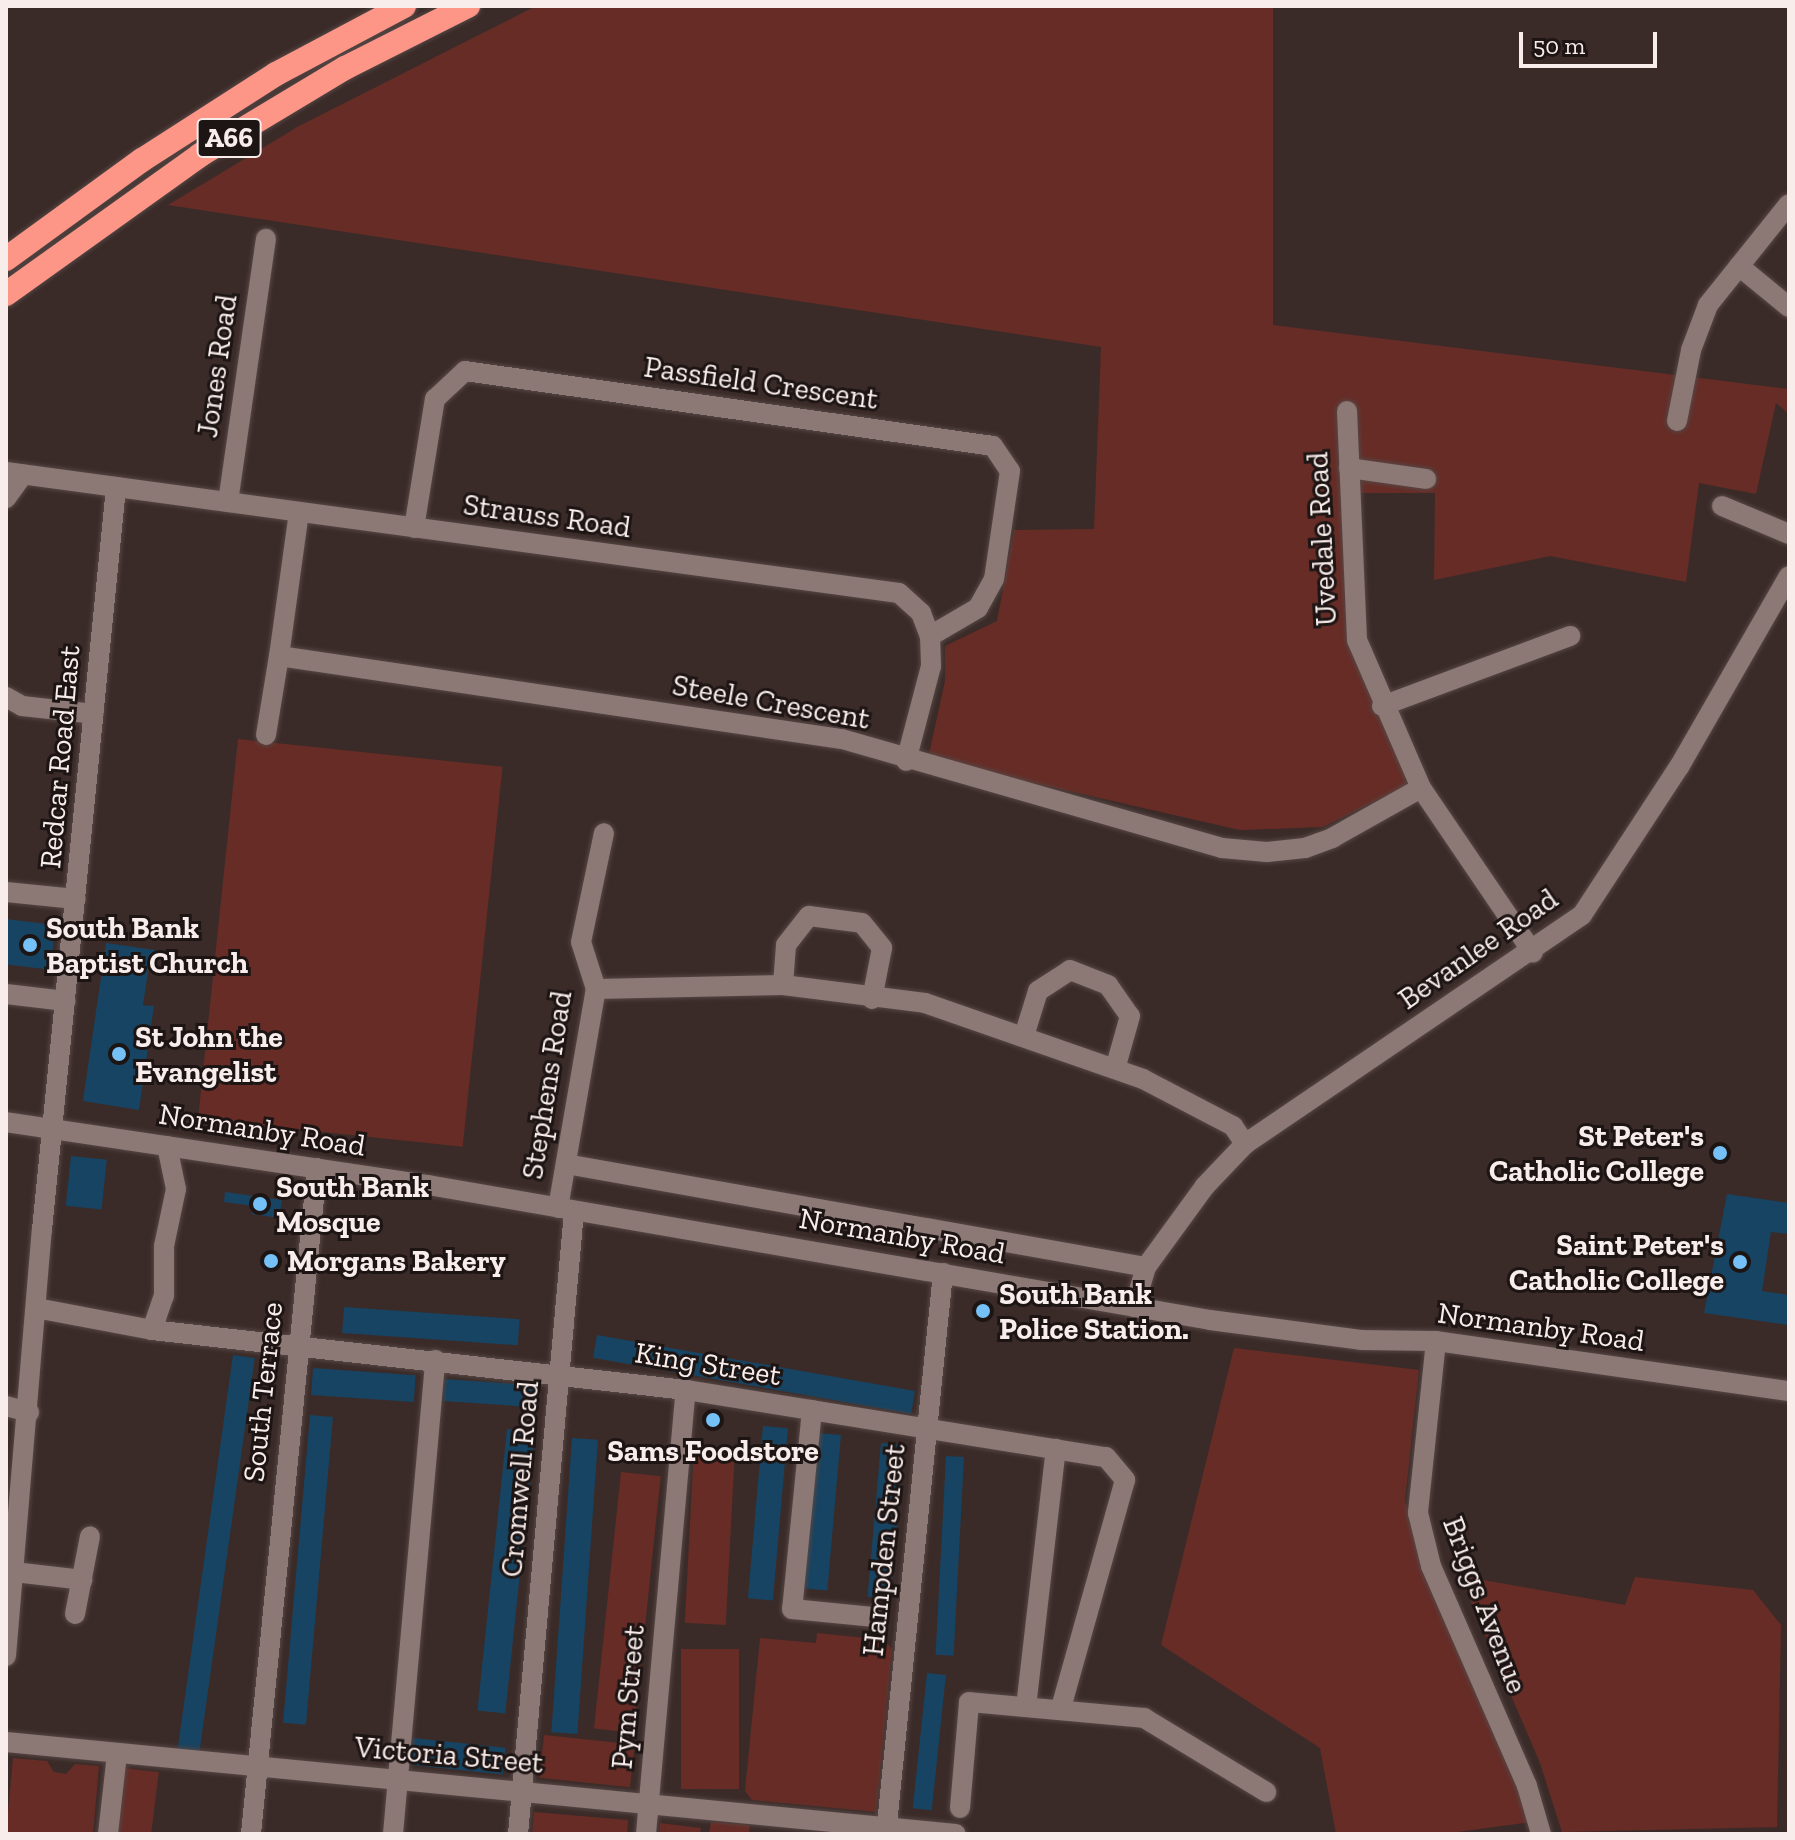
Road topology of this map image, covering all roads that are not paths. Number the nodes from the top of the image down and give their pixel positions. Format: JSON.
{"nodes":[{"id":1,"x":404,"y":6,"type":"edge"},
{"id":2,"x":468,"y":6,"type":"edge"},
{"id":3,"x":1789,"y":204,"type":"edge"},
{"id":4,"x":266,"y":239,"type":"dead end"},
{"id":5,"x":6,"y":259,"type":"edge"},
{"id":6,"x":1739,"y":266,"type":"junction"},
{"id":7,"x":6,"y":294,"type":"edge"},
{"id":8,"x":1789,"y":307,"type":"edge"},
{"id":9,"x":1347,"y":411,"type":"dead end"},
{"id":10,"x":1677,"y":421,"type":"dead end"},
{"id":11,"x":1349,"y":468,"type":"junction"},
{"id":12,"x":15,"y":474,"type":"edge"},
{"id":13,"x":1426,"y":479,"type":"dead end"},
{"id":14,"x":116,"y":487,"type":"junction"},
{"id":15,"x":6,"y":498,"type":"edge"},
{"id":16,"x":228,"y":502,"type":"junction"},
{"id":17,"x":1722,"y":506,"type":"dead end"},
{"id":18,"x":299,"y":512,"type":"junction"},
{"id":19,"x":414,"y":528,"type":"junction"},
{"id":20,"x":1789,"y":534,"type":"edge"},
{"id":21,"x":1789,"y":576,"type":"edge"},
{"id":22,"x":930,"y":636,"type":"junction"},
{"id":23,"x":1570,"y":636,"type":"dead end"},
{"id":24,"x":279,"y":656,"type":"junction"},
{"id":25,"x":6,"y":697,"type":"edge"},
{"id":26,"x":1382,"y":706,"type":"junction"},
{"id":27,"x":94,"y":714,"type":"junction"},
{"id":28,"x":266,"y":735,"type":"dead end"},
{"id":29,"x":906,"y":761,"type":"junction"},
{"id":30,"x":1421,"y":788,"type":"junction"},
{"id":31,"x":604,"y":833,"type":"dead end"},
{"id":32,"x":6,"y":892,"type":"edge"},
{"id":33,"x":76,"y":899,"type":"junction"},
{"id":34,"x":1533,"y":953,"type":"junction"},
{"id":35,"x":783,"y":985,"type":"junction"},
{"id":36,"x":596,"y":989,"type":"junction"},
{"id":37,"x":6,"y":994,"type":"edge"},
{"id":38,"x":872,"y":999,"type":"junction"},
{"id":39,"x":66,"y":1001,"type":"junction"},
{"id":40,"x":1024,"y":1036,"type":"junction"},
{"id":41,"x":1115,"y":1069,"type":"junction"},
{"id":42,"x":6,"y":1122,"type":"edge"},
{"id":43,"x":54,"y":1129,"type":"junction"},
{"id":44,"x":1245,"y":1144,"type":"junction"},
{"id":45,"x":167,"y":1146,"type":"junction"},
{"id":46,"x":566,"y":1164,"type":"junction"},
{"id":47,"x":317,"y":1168,"type":"junction"},
{"id":48,"x":566,"y":1209,"type":"junction"},
{"id":49,"x":1146,"y":1267,"type":"junction"},
{"id":50,"x":943,"y":1273,"type":"junction"},
{"id":51,"x":1134,"y":1307,"type":"junction"},
{"id":52,"x":36,"y":1308,"type":"junction"},
{"id":53,"x":152,"y":1330,"type":"junction"},
{"id":54,"x":1436,"y":1341,"type":"junction"},
{"id":55,"x":298,"y":1347,"type":"junction"},
{"id":56,"x":435,"y":1360,"type":"junction"},
{"id":57,"x":559,"y":1372,"type":"junction"},
{"id":58,"x":686,"y":1390,"type":"junction"},
{"id":59,"x":1789,"y":1391,"type":"edge"},
{"id":60,"x":6,"y":1406,"type":"edge"},
{"id":61,"x":812,"y":1410,"type":"junction"},
{"id":62,"x":29,"y":1412,"type":"junction"},
{"id":63,"x":927,"y":1428,"type":"junction"},
{"id":64,"x":1056,"y":1449,"type":"junction"},
{"id":65,"x":13,"y":1514,"type":"edge"},
{"id":66,"x":90,"y":1536,"type":"dead end"},
{"id":67,"x":14,"y":1572,"type":"junction"},
{"id":68,"x":83,"y":1580,"type":"junction"},
{"id":69,"x":75,"y":1614,"type":"dead end"},
{"id":70,"x":873,"y":1617,"type":"dead end"},
{"id":71,"x":8,"y":1618,"type":"edge"},
{"id":72,"x":6,"y":1656,"type":"edge"},
{"id":73,"x":1026,"y":1707,"type":"junction"},
{"id":74,"x":1061,"y":1707,"type":"junction"},
{"id":75,"x":6,"y":1742,"type":"edge"},
{"id":76,"x":117,"y":1754,"type":"junction"},
{"id":77,"x":257,"y":1767,"type":"junction"},
{"id":78,"x":399,"y":1781,"type":"junction"},
{"id":79,"x":522,"y":1792,"type":"junction"},
{"id":80,"x":1266,"y":1792,"type":"dead end"},
{"id":81,"x":649,"y":1805,"type":"junction"},
{"id":82,"x":960,"y":1808,"type":"dead end"},
{"id":83,"x":764,"y":1825,"type":"edge"},
{"id":84,"x":886,"y":1831,"type":"edge"},
{"id":85,"x":108,"y":1834,"type":"edge"},
{"id":86,"x":251,"y":1834,"type":"edge"},
{"id":87,"x":393,"y":1834,"type":"edge"},
{"id":88,"x":518,"y":1834,"type":"edge"},
{"id":89,"x":646,"y":1834,"type":"edge"},
{"id":90,"x":956,"y":1834,"type":"edge"},
{"id":91,"x":1541,"y":1834,"type":"edge"}],
"edges":[{"from":1,"to":5,"type":"highway","number":"A66"},
{"from":2,"to":7,"type":"highway","number":"A66"},
{"from":3,"to":6,"type":"street"},
{"from":4,"to":16,"type":"street","name":"Jones Road"},
{"from":6,"to":8,"type":"street"},
{"from":6,"to":10,"type":"street"},
{"from":9,"to":11,"type":"street","name":"Uvedale Road"},
{"from":11,"to":13,"type":"street"},
{"from":11,"to":26,"type":"street","name":"Uvedale Road"},
{"from":12,"to":14,"type":"street","name":"Strauss Road"},
{"from":12,"to":15,"type":"street"},
{"from":14,"to":16,"type":"street","name":"Strauss Road"},
{"from":14,"to":27,"type":"street","name":"Redcar Road East"},
{"from":16,"to":18,"type":"street","name":"Strauss Road"},
{"from":17,"to":20,"type":"street"},
{"from":18,"to":19,"type":"street","name":"Strauss Road"},
{"from":18,"to":24,"type":"street"},
{"from":19,"to":22,"type":"street","name":"Strauss Road"},
{"from":19,"to":22,"type":"street","name":"Passfield Crescent"},
{"from":21,"to":34,"type":"street","name":"Bevanlee Road"},
{"from":22,"to":29,"type":"street"},
{"from":23,"to":26,"type":"street"},
{"from":24,"to":28,"type":"street"},
{"from":24,"to":29,"type":"street","name":"Steele Crescent"},
{"from":25,"to":27,"type":"street"},
{"from":26,"to":30,"type":"street","name":"Uvedale Road"},
{"from":27,"to":33,"type":"street","name":"Redcar Road East"},
{"from":29,"to":30,"type":"street","name":"Steele Crescent"},
{"from":30,"to":34,"type":"street","name":"Uvedale Road"},
{"from":31,"to":36,"type":"street","name":"Stephens Road"},
{"from":32,"to":33,"type":"street"},
{"from":33,"to":39,"type":"street","name":"Redcar Road East"},
{"from":34,"to":44,"type":"street","name":"Bevanlee Road"},
{"from":35,"to":36,"type":"street"},
{"from":35,"to":38,"type":"street"},
{"from":35,"to":38,"type":"street"},
{"from":36,"to":46,"type":"street","name":"Stephens Road"},
{"from":37,"to":39,"type":"street"},
{"from":38,"to":40,"type":"street"},
{"from":39,"to":43,"type":"street","name":"Redcar Road East"},
{"from":40,"to":41,"type":"street"},
{"from":40,"to":41,"type":"street"},
{"from":41,"to":44,"type":"street"},
{"from":42,"to":43,"type":"street","name":"Normanby Road"},
{"from":43,"to":45,"type":"street","name":"Normanby Road"},
{"from":43,"to":52,"type":"street","name":"Redcar Road East"},
{"from":44,"to":49,"type":"street","name":"Bevanlee Road"},
{"from":45,"to":47,"type":"street","name":"Normanby Road"},
{"from":45,"to":53,"type":"street"},
{"from":46,"to":48,"type":"street","name":"Stephens Road"},
{"from":46,"to":49,"type":"street"},
{"from":47,"to":48,"type":"street","name":"Normanby Road"},
{"from":47,"to":55,"type":"street","name":"South Terrace"},
{"from":48,"to":50,"type":"street","name":"Normanby Road"},
{"from":48,"to":57,"type":"street","name":"Cromwell Road"},
{"from":49,"to":51,"type":"street","name":"Bevanlee Road"},
{"from":50,"to":51,"type":"street","name":"Normanby Road"},
{"from":50,"to":63,"type":"street","name":"Hampden Street"},
{"from":51,"to":54,"type":"street","name":"Normanby Road"},
{"from":52,"to":53,"type":"street","name":"King Street"},
{"from":52,"to":62,"type":"street","name":"Redcar Road East"},
{"from":53,"to":55,"type":"street","name":"King Street"},
{"from":54,"to":59,"type":"street","name":"Normanby Road"},
{"from":54,"to":91,"type":"street","name":"Briggs Avenue"},
{"from":55,"to":56,"type":"street","name":"King Street"},
{"from":55,"to":77,"type":"street","name":"South Terrace"},
{"from":56,"to":57,"type":"street","name":"King Street"},
{"from":56,"to":78,"type":"street"},
{"from":57,"to":58,"type":"street","name":"King Street"},
{"from":57,"to":79,"type":"street","name":"Cromwell Road"},
{"from":58,"to":61,"type":"street","name":"King Street"},
{"from":58,"to":81,"type":"street","name":"Pym Street"},
{"from":60,"to":62,"type":"street"},
{"from":61,"to":63,"type":"street","name":"King Street"},
{"from":61,"to":70,"type":"street"},
{"from":62,"to":65,"type":"street","name":"Redcar Road East"},
{"from":63,"to":64,"type":"street","name":"King Street"},
{"from":63,"to":84,"type":"street","name":"Hampden Street"},
{"from":64,"to":73,"type":"street"},
{"from":64,"to":74,"type":"street","name":"King Street"},
{"from":65,"to":67,"type":"street","name":"Redcar Road East"},
{"from":66,"to":68,"type":"street"},
{"from":67,"to":68,"type":"street"},
{"from":67,"to":71,"type":"street","name":"Redcar Road East"},
{"from":68,"to":69,"type":"street"},
{"from":71,"to":72,"type":"street","name":"Redcar Road East"},
{"from":73,"to":74,"type":"street"},
{"from":73,"to":82,"type":"street"},
{"from":74,"to":80,"type":"street"},
{"from":75,"to":76,"type":"street","name":"Victoria Street"},
{"from":76,"to":77,"type":"street","name":"Victoria Street"},
{"from":76,"to":85,"type":"street"},
{"from":77,"to":78,"type":"street","name":"Victoria Street"},
{"from":77,"to":86,"type":"street"},
{"from":78,"to":79,"type":"street","name":"Victoria Street"},
{"from":78,"to":87,"type":"street"},
{"from":79,"to":81,"type":"street","name":"Victoria Street"},
{"from":79,"to":88,"type":"street"},
{"from":81,"to":83,"type":"street","name":"Victoria Street"},
{"from":81,"to":89,"type":"street","name":"Pym Street"},
{"from":83,"to":84,"type":"street","name":"Victoria Street"},
{"from":84,"to":90,"type":"street","name":"Victoria Street"}]}
